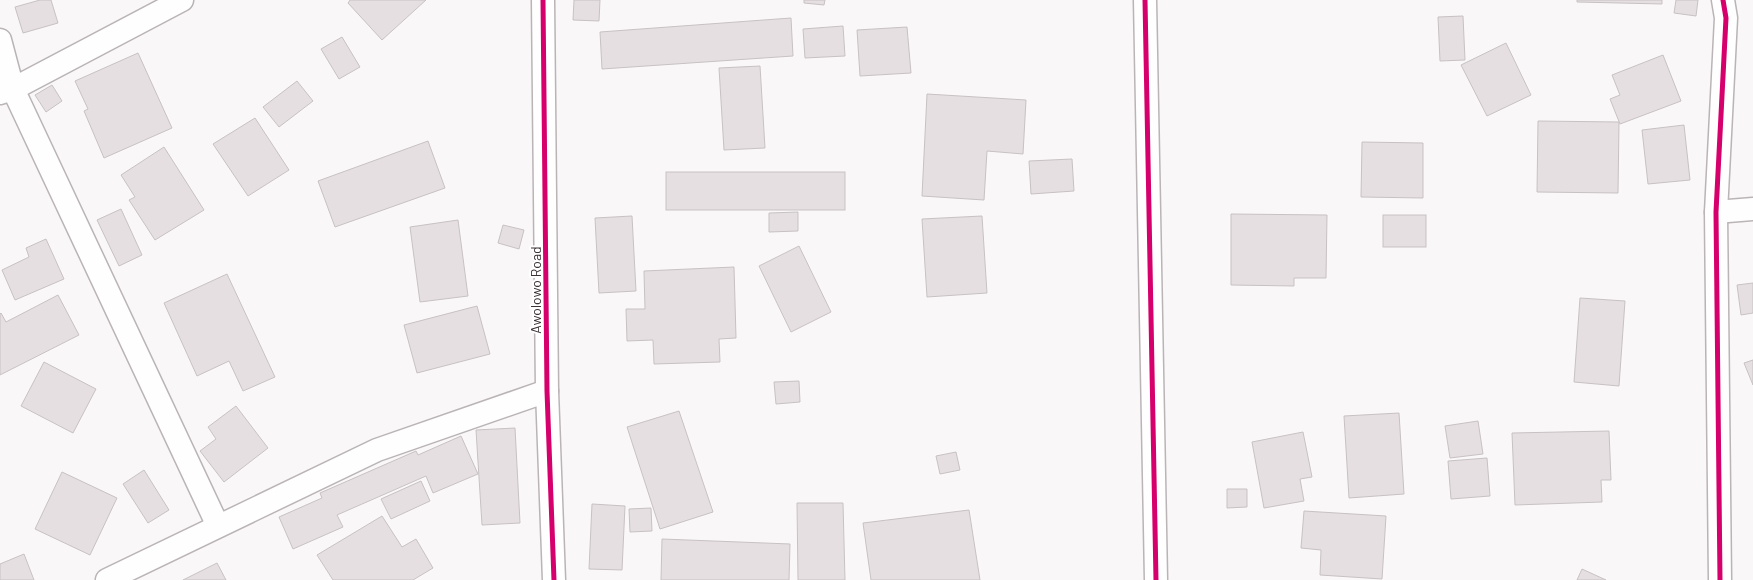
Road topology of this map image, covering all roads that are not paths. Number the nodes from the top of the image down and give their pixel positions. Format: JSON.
{"nodes":[{"id":1,"x":182,"y":0,"type":"edge"},
{"id":2,"x":544,"y":0,"type":"edge"},
{"id":3,"x":1145,"y":0,"type":"edge"},
{"id":4,"x":1723,"y":0,"type":"edge"},
{"id":5,"x":0,"y":40,"type":"edge"},
{"id":6,"x":6,"y":91,"type":"edge"},
{"id":7,"x":1753,"y":209,"type":"edge"},
{"id":8,"x":1716,"y":212,"type":"junction"},
{"id":9,"x":547,"y":391,"type":"junction"},
{"id":10,"x":218,"y":526,"type":"junction"},
{"id":11,"x":107,"y":580,"type":"edge"},
{"id":12,"x":554,"y":580,"type":"edge"},
{"id":13,"x":1156,"y":580,"type":"edge"},
{"id":14,"x":1720,"y":580,"type":"edge"}],
"edges":[{"from":1,"to":6,"type":"street"},
{"from":2,"to":9,"type":"street","name":"Awolowo Road"},
{"from":3,"to":13,"type":"street"},
{"from":4,"to":8,"type":"street"},
{"from":5,"to":6,"type":"street"},
{"from":6,"to":10,"type":"street"},
{"from":7,"to":8,"type":"street"},
{"from":8,"to":14,"type":"street"},
{"from":9,"to":10,"type":"street"},
{"from":9,"to":12,"type":"street","name":"Awolowo Road"},
{"from":10,"to":11,"type":"street"}]}
